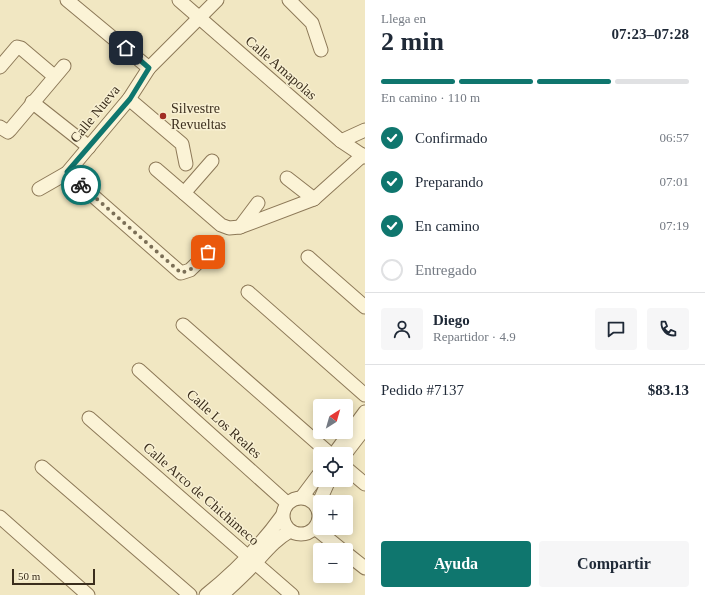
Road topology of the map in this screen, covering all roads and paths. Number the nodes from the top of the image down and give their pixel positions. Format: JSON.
{"nodes":[{"id":1,"x":68,"y":0,"type":"edge"},
{"id":2,"x":179,"y":0,"type":"edge"},
{"id":3,"x":218,"y":0,"type":"edge"},
{"id":4,"x":289,"y":0,"type":"edge"},
{"id":5,"x":200,"y":18,"type":"junction"},
{"id":6,"x":321,"y":50,"type":"dead end"},
{"id":7,"x":64,"y":66,"type":"dead end"},
{"id":8,"x":0,"y":67,"type":"edge"},
{"id":9,"x":149,"y":68,"type":"junction"},
{"id":10,"x":54,"y":76,"type":"junction"},
{"id":11,"x":130,"y":99,"type":"junction"},
{"id":12,"x":32,"y":102,"type":"junction"},
{"id":13,"x":4,"y":129,"type":"edge"},
{"id":14,"x":365,"y":130,"type":"edge"},
{"id":15,"x":341,"y":141,"type":"junction"},
{"id":16,"x":89,"y":147,"type":"junction"},
{"id":17,"x":364,"y":156,"type":"edge"},
{"id":18,"x":212,"y":161,"type":"dead end"},
{"id":19,"x":186,"y":164,"type":"dead end"},
{"id":20,"x":156,"y":169,"type":"dead end"},
{"id":21,"x":67,"y":172,"type":"junction"},
{"id":22,"x":287,"y":178,"type":"dead end"},
{"id":23,"x":40,"y":189,"type":"dead end"},
{"id":24,"x":184,"y":193,"type":"junction"},
{"id":25,"x":314,"y":199,"type":"junction"},
{"id":26,"x":258,"y":203,"type":"dead end"},
{"id":27,"x":235,"y":227,"type":"junction"},
{"id":28,"x":217,"y":244,"type":"dead end"},
{"id":29,"x":308,"y":257,"type":"dead end"},
{"id":30,"x":248,"y":292,"type":"dead end"},
{"id":31,"x":365,"y":307,"type":"edge"},
{"id":32,"x":183,"y":324,"type":"dead end"},
{"id":33,"x":139,"y":370,"type":"dead end"},
{"id":34,"x":365,"y":395,"type":"edge"},
{"id":35,"x":365,"y":412,"type":"edge"},
{"id":36,"x":89,"y":418,"type":"dead end"},
{"id":37,"x":365,"y":428,"type":"edge"},
{"id":38,"x":322,"y":447,"type":"edge"},
{"id":39,"x":339,"y":447,"type":"edge"},
{"id":40,"x":350,"y":447,"type":"edge"},
{"id":41,"x":42,"y":467,"type":"dead end"},
{"id":42,"x":353,"y":474,"type":"edge"},
{"id":43,"x":313,"y":483,"type":"edge"},
{"id":44,"x":365,"y":484,"type":"edge"},
{"id":45,"x":302,"y":498,"type":"junction"},
{"id":46,"x":313,"y":502,"type":"edge"},
{"id":47,"x":287,"y":503,"type":"junction"},
{"id":48,"x":282,"y":516,"type":"junction"},
{"id":49,"x":0,"y":517,"type":"edge"},
{"id":50,"x":313,"y":529,"type":"edge"},
{"id":51,"x":290,"y":531,"type":"junction"},
{"id":52,"x":324,"y":535,"type":"edge"},
{"id":53,"x":333,"y":543,"type":"edge"},
{"id":54,"x":353,"y":559,"type":"edge"},
{"id":55,"x":252,"y":560,"type":"junction"},
{"id":56,"x":365,"y":568,"type":"edge"},
{"id":57,"x":88,"y":595,"type":"edge"},
{"id":58,"x":190,"y":595,"type":"edge"},
{"id":59,"x":206,"y":595,"type":"edge"},
{"id":60,"x":222,"y":595,"type":"edge"},
{"id":61,"x":292,"y":595,"type":"edge"}],
"edges":[{"from":1,"to":9,"type":"street"},
{"from":2,"to":5,"type":"street","name":"Calle Amapolas"},
{"from":3,"to":5,"type":"street","name":"Calle Nueva"},
{"from":4,"to":6,"type":"street"},
{"from":5,"to":9,"type":"street","name":"Calle Nueva"},
{"from":5,"to":15,"type":"street","name":"Calle Amapolas"},
{"from":7,"to":10,"type":"street"},
{"from":8,"to":10,"type":"street"},
{"from":9,"to":11,"type":"street","name":"Calle Nueva"},
{"from":10,"to":12,"type":"street"},
{"from":11,"to":16,"type":"street","name":"Calle Nueva"},
{"from":11,"to":19,"type":"street"},
{"from":12,"to":13,"type":"street"},
{"from":12,"to":16,"type":"street"},
{"from":14,"to":15,"type":"street"},
{"from":15,"to":17,"type":"street","name":"Calle Amapolas"},
{"from":16,"to":21,"type":"street","name":"Calle Nueva"},
{"from":17,"to":25,"type":"street"},
{"from":18,"to":24,"type":"street"},
{"from":20,"to":24,"type":"street"},
{"from":21,"to":23,"type":"street","name":"Calle Nueva"},
{"from":21,"to":28,"type":"street"},
{"from":22,"to":25,"type":"street"},
{"from":24,"to":27,"type":"street"},
{"from":25,"to":27,"type":"street"},
{"from":26,"to":27,"type":"street"},
{"from":29,"to":31,"type":"street"},
{"from":30,"to":34,"type":"street"},
{"from":32,"to":38,"type":"street"},
{"from":33,"to":47,"type":"street","name":"Calle Los Reales"},
{"from":35,"to":39,"type":"street"},
{"from":36,"to":55,"type":"street","name":"Calle Arco de Chichimeco"},
{"from":37,"to":40,"type":"street"},
{"from":41,"to":58,"type":"street"},
{"from":42,"to":44,"type":"street"},
{"from":43,"to":45,"type":"street"},
{"from":45,"to":46,"type":"street"},
{"from":45,"to":47,"type":"street"},
{"from":47,"to":48,"type":"street"},
{"from":48,"to":51,"type":"street"},
{"from":48,"to":55,"type":"street"},
{"from":49,"to":57,"type":"street"},
{"from":50,"to":51,"type":"street"},
{"from":51,"to":55,"type":"street"},
{"from":52,"to":53,"type":"street"},
{"from":54,"to":56,"type":"street"},
{"from":55,"to":59,"type":"street"},
{"from":55,"to":60,"type":"street"},
{"from":55,"to":61,"type":"street","name":"Calle Arco de Chichimeco"}]}
